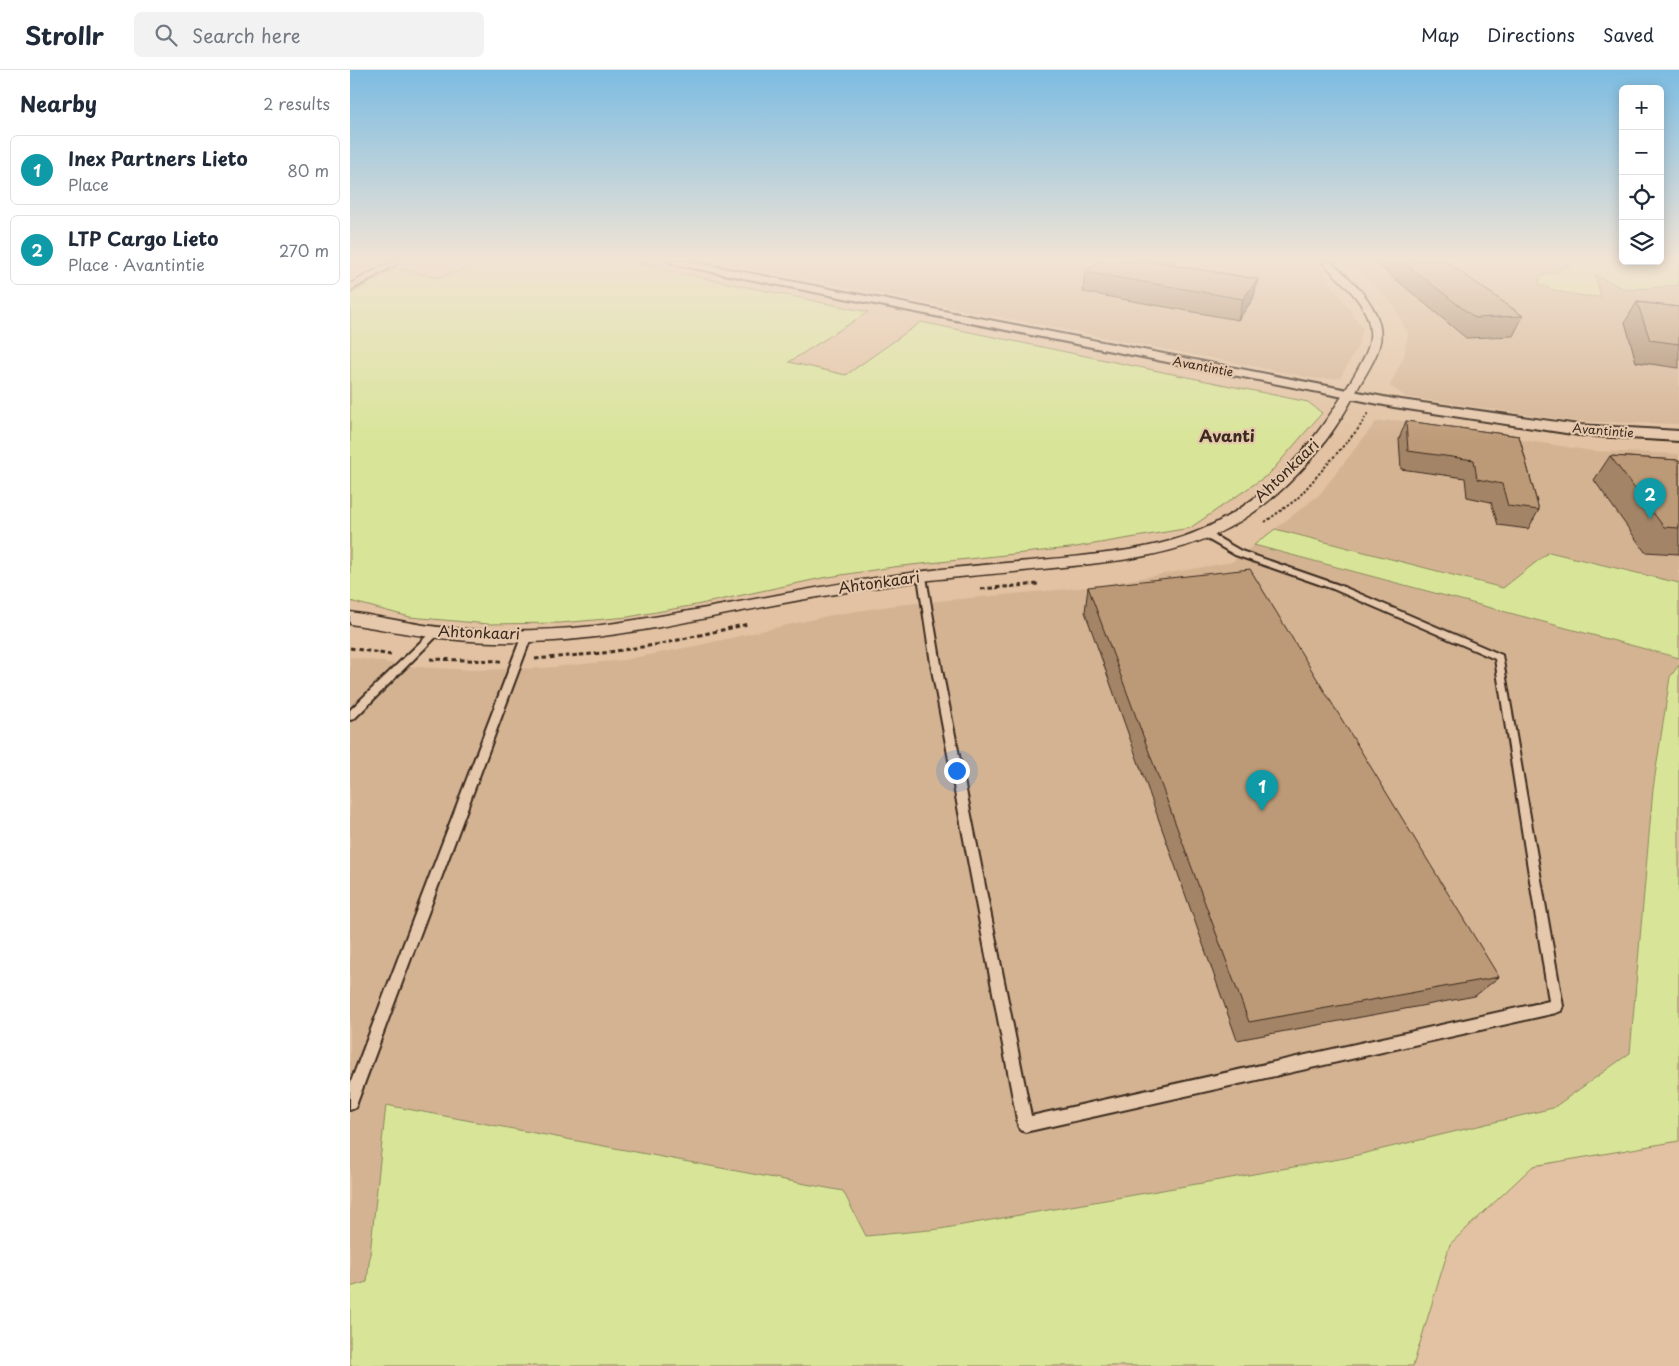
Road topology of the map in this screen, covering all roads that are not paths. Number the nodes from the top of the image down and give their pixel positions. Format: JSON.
{"nodes":[{"id":1,"x":978,"y":321,"type":"edge"},
{"id":2,"x":1374,"y":321,"type":"edge"},
{"id":3,"x":1350,"y":394,"type":"junction"},
{"id":4,"x":1679,"y":436,"type":"edge"},
{"id":5,"x":1205,"y":534,"type":"junction"},
{"id":6,"x":922,"y":577,"type":"junction"},
{"id":7,"x":350,"y":618,"type":"edge"},
{"id":8,"x":436,"y":632,"type":"junction"},
{"id":9,"x":527,"y":635,"type":"junction"},
{"id":10,"x":352,"y":711,"type":"edge"},
{"id":11,"x":350,"y":1103,"type":"edge"}],
"edges":[{"from":1,"to":3,"type":"street","name":"Avantintie"},
{"from":2,"to":3,"type":"street","name":"Ahtonkaari"},
{"from":3,"to":4,"type":"street","name":"Avantintie"},
{"from":3,"to":5,"type":"street","name":"Ahtonkaari"},
{"from":5,"to":6,"type":"street","name":"Ahtonkaari"},
{"from":5,"to":6,"type":"lane"},
{"from":6,"to":9,"type":"street","name":"Ahtonkaari"},
{"from":7,"to":8,"type":"street","name":"Ahtonkaari"},
{"from":8,"to":9,"type":"street","name":"Ahtonkaari"},
{"from":8,"to":10,"type":"lane"},
{"from":9,"to":11,"type":"lane"}]}
